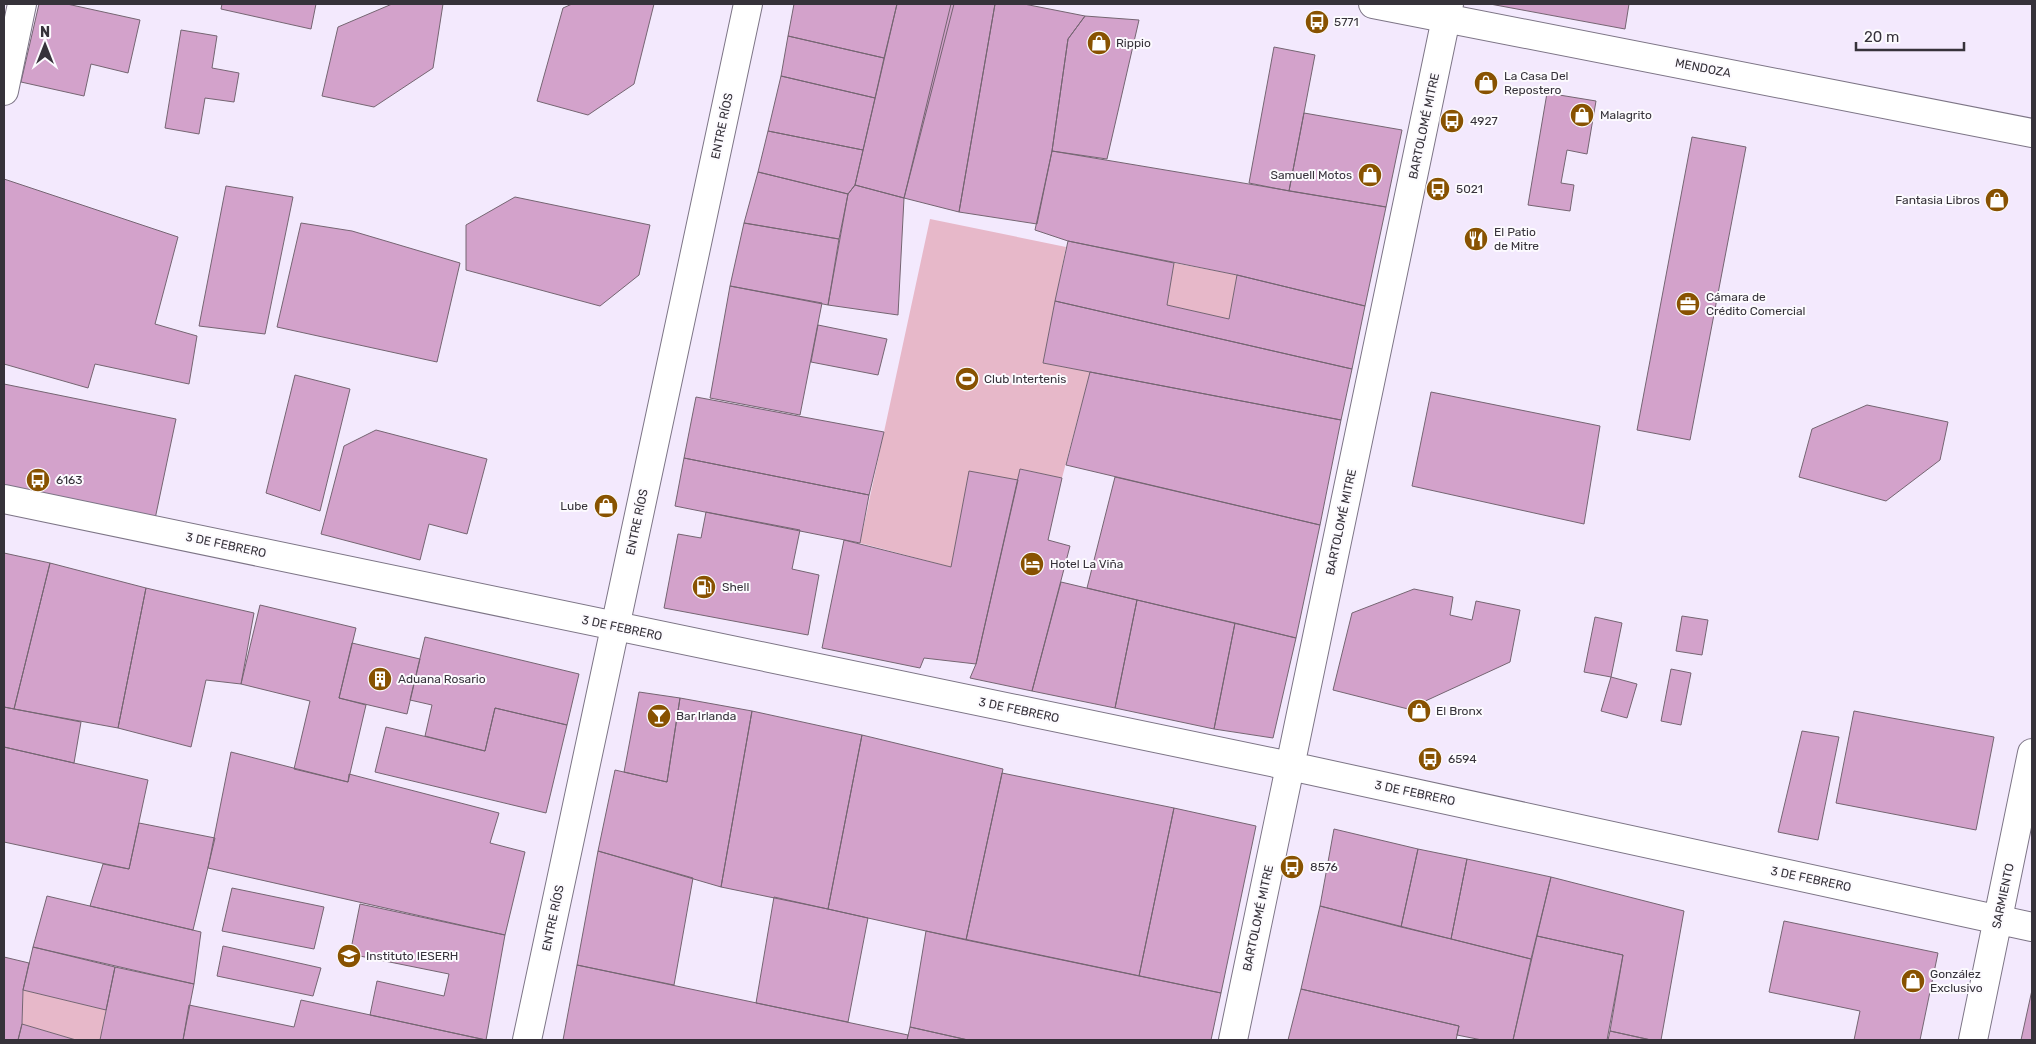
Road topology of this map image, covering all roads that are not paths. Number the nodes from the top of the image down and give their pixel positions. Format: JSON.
{"nodes":[{"id":1,"x":22,"y":4,"type":"edge"},
{"id":2,"x":748,"y":4,"type":"edge"},
{"id":3,"x":1373,"y":4,"type":"edge"},
{"id":4,"x":1448,"y":11,"type":"edge"},
{"id":5,"x":4,"y":91,"type":"edge"},
{"id":6,"x":2032,"y":133,"type":"edge"},
{"id":7,"x":4,"y":500,"type":"edge"},
{"id":8,"x":615,"y":626,"type":"junction"},
{"id":9,"x":2032,"y":753,"type":"edge"},
{"id":10,"x":1290,"y":766,"type":"junction"},
{"id":11,"x":1998,"y":919,"type":"junction"},
{"id":12,"x":2032,"y":927,"type":"edge"},
{"id":13,"x":527,"y":1040,"type":"edge"},
{"id":14,"x":1233,"y":1040,"type":"edge"},
{"id":15,"x":1973,"y":1040,"type":"edge"}],
"edges":[{"from":1,"to":5,"type":"street"},
{"from":2,"to":8,"type":"street","name":"ENTRE RÍOS"},
{"from":3,"to":4,"type":"street","name":"MENDOZA"},
{"from":4,"to":6,"type":"street","name":"MENDOZA"},
{"from":4,"to":10,"type":"street","name":"BARTOLOMÉ MITRE"},
{"from":7,"to":8,"type":"street","name":"3 DE FEBRERO"},
{"from":8,"to":10,"type":"street","name":"3 DE FEBRERO"},
{"from":8,"to":13,"type":"street","name":"ENTRE RÍOS"},
{"from":9,"to":11,"type":"street","name":"SARMIENTO"},
{"from":10,"to":11,"type":"street","name":"3 DE FEBRERO"},
{"from":10,"to":14,"type":"street","name":"BARTOLOMÉ MITRE"},
{"from":11,"to":12,"type":"street","name":"3 DE FEBRERO"},
{"from":11,"to":15,"type":"street","name":"SARMIENTO"}]}
